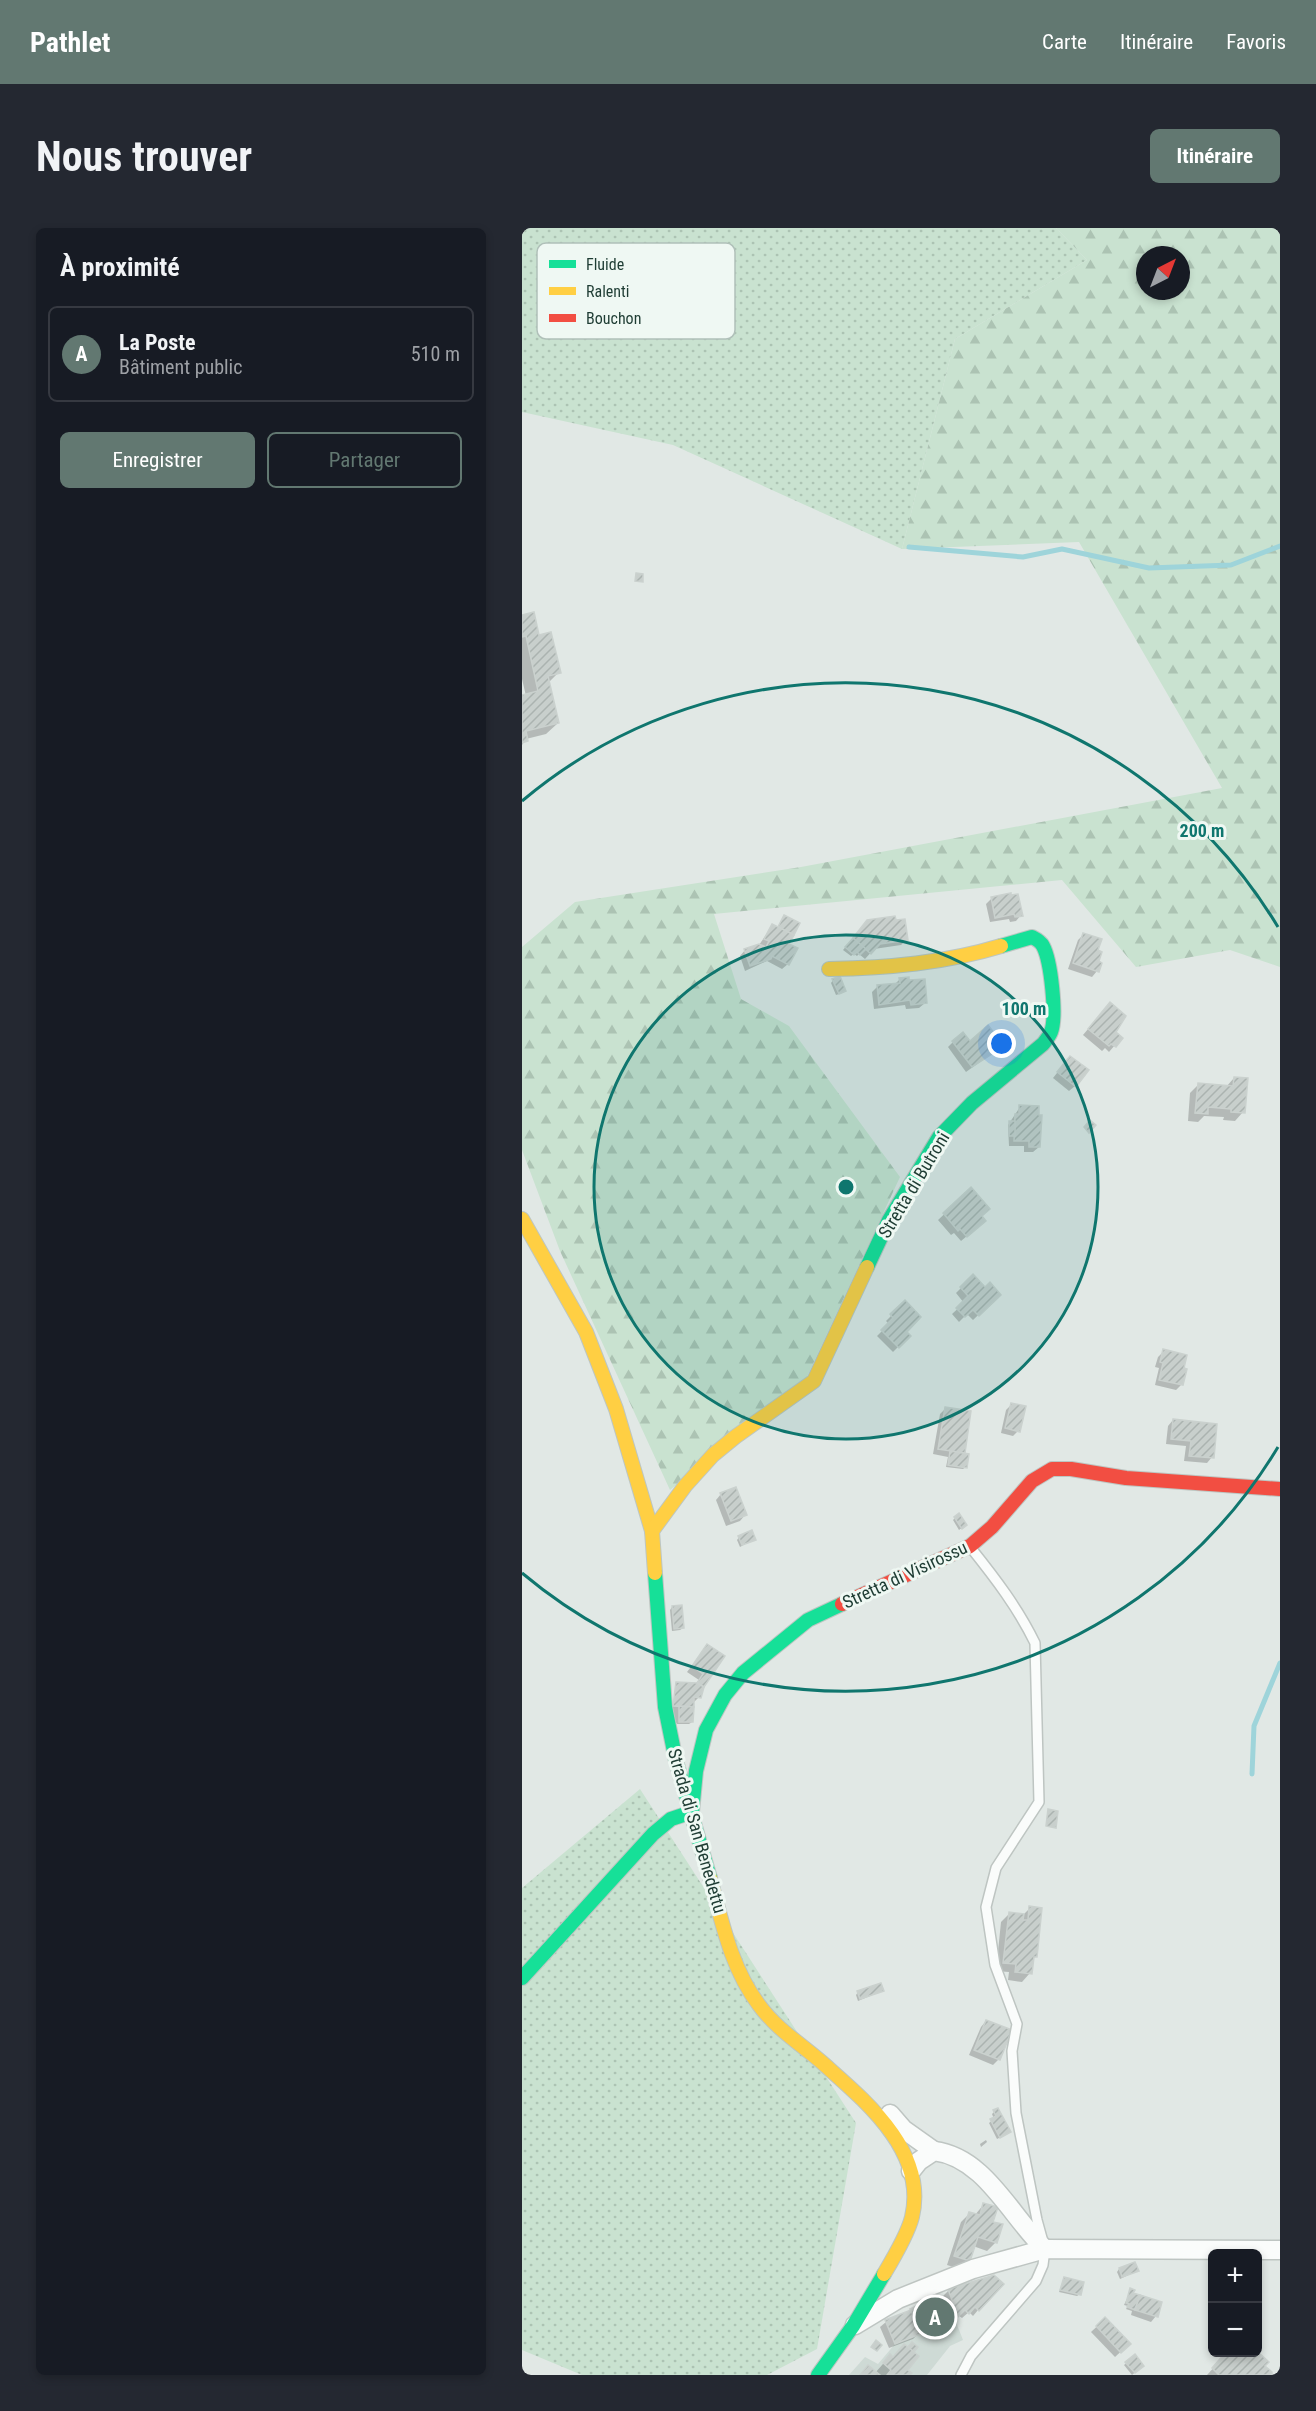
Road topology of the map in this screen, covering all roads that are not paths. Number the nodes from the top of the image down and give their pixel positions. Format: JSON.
{"nodes":[{"id":1,"x":829,"y":969,"type":"dead end"},
{"id":2,"x":522,"y":1219,"type":"edge"},
{"id":3,"x":1280,"y":1489,"type":"edge"},
{"id":4,"x":652,"y":1532,"type":"junction"},
{"id":5,"x":970,"y":1546,"type":"junction"},
{"id":6,"x":692,"y":1812,"type":"junction"},
{"id":7,"x":522,"y":1978,"type":"edge"},
{"id":8,"x":867,"y":2105,"type":"junction"},
{"id":9,"x":934,"y":2151,"type":"junction"},
{"id":10,"x":911,"y":2171,"type":"junction"},
{"id":11,"x":1046,"y":2249,"type":"junction"},
{"id":12,"x":1280,"y":2250,"type":"edge"},
{"id":13,"x":853,"y":2326,"type":"junction"},
{"id":14,"x":818,"y":2375,"type":"edge"},
{"id":15,"x":961,"y":2375,"type":"edge"}],
"edges":[{"from":1,"to":4,"type":"street","name":"Stretta di Butroni"},
{"from":2,"to":4,"type":"street","name":"Strada di San Benedettu"},
{"from":3,"to":5,"type":"street","name":"Stretta di Visirossu"},
{"from":4,"to":6,"type":"street","name":"Strada di San Benedettu"},
{"from":5,"to":6,"type":"street","name":"Stretta di Visirossu"},
{"from":5,"to":11,"type":"lane"},
{"from":6,"to":7,"type":"street"},
{"from":6,"to":8,"type":"street","name":"Strada di San Benedettu"},
{"from":8,"to":9,"type":"street"},
{"from":8,"to":10,"type":"street","name":"Strada di San Benedettu"},
{"from":9,"to":10,"type":"street"},
{"from":9,"to":11,"type":"street"},
{"from":10,"to":13,"type":"street","name":"Strada di San Benedettu"},
{"from":11,"to":12,"type":"street"},
{"from":11,"to":13,"type":"street"},
{"from":11,"to":15,"type":"lane"},
{"from":13,"to":14,"type":"street","name":"Strada di San Benedettu"}]}
